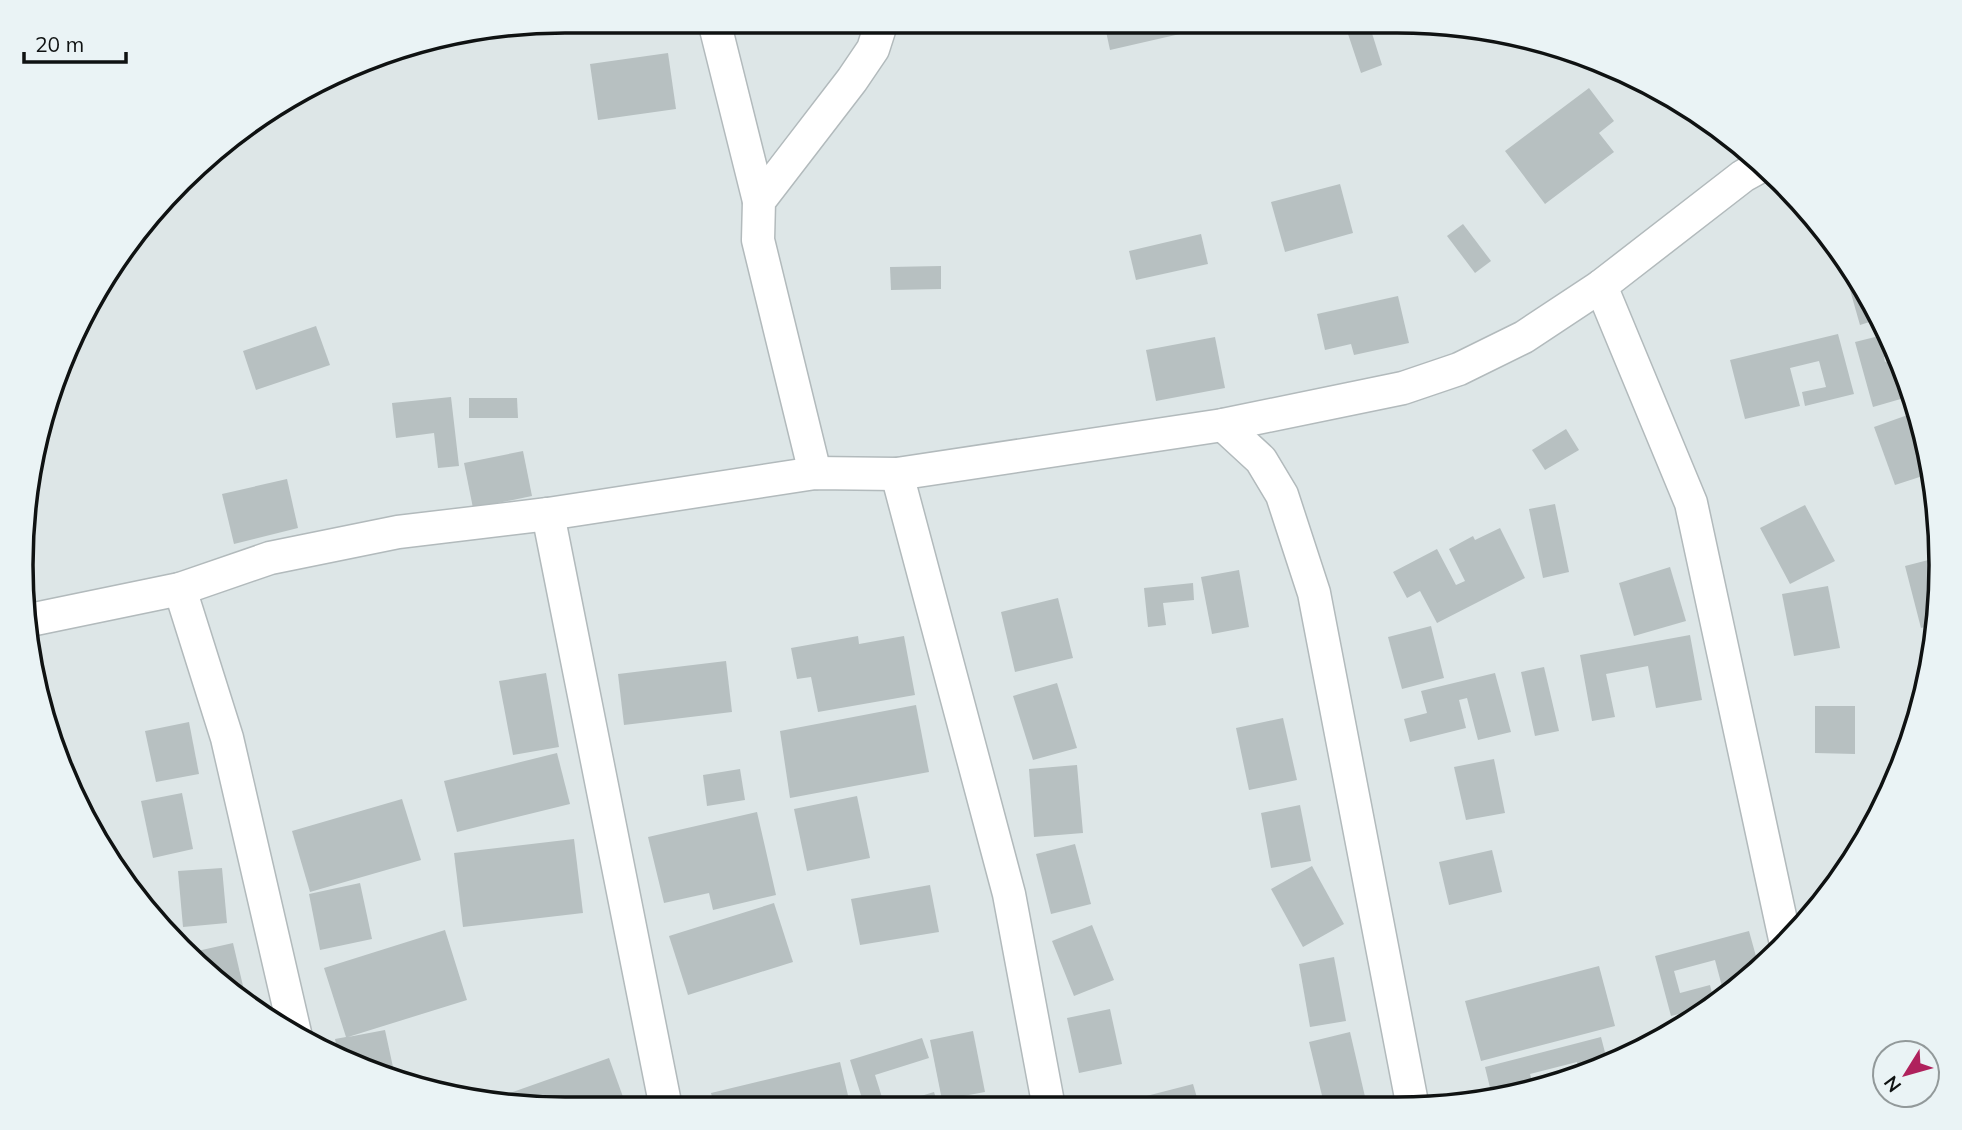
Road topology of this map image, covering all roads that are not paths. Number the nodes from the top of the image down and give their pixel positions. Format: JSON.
{"nodes":[{"id":1,"x":717,"y":33,"type":"edge"},
{"id":2,"x":878,"y":33,"type":"edge"},
{"id":3,"x":1753,"y":170,"type":"edge"},
{"id":4,"x":759,"y":201,"type":"junction"},
{"id":5,"x":1601,"y":286,"type":"junction"},
{"id":6,"x":1223,"y":425,"type":"junction"},
{"id":7,"x":814,"y":473,"type":"junction"},
{"id":8,"x":897,"y":474,"type":"junction"},
{"id":9,"x":548,"y":514,"type":"junction"},
{"id":10,"x":180,"y":589,"type":"junction"},
{"id":11,"x":36,"y":619,"type":"edge"},
{"id":12,"x":1783,"y":930,"type":"edge"},
{"id":13,"x":292,"y":1022,"type":"edge"},
{"id":14,"x":664,"y":1097,"type":"edge"},
{"id":15,"x":1047,"y":1097,"type":"edge"},
{"id":16,"x":1411,"y":1097,"type":"edge"}],
"edges":[{"from":1,"to":4,"type":"street"},
{"from":2,"to":4,"type":"street"},
{"from":3,"to":5,"type":"street"},
{"from":4,"to":7,"type":"street"},
{"from":5,"to":6,"type":"street"},
{"from":5,"to":12,"type":"street"},
{"from":6,"to":8,"type":"street"},
{"from":6,"to":16,"type":"street"},
{"from":7,"to":8,"type":"street"},
{"from":7,"to":9,"type":"street"},
{"from":8,"to":15,"type":"street"},
{"from":9,"to":10,"type":"street"},
{"from":9,"to":14,"type":"street"},
{"from":10,"to":11,"type":"street"},
{"from":10,"to":13,"type":"street"}]}
